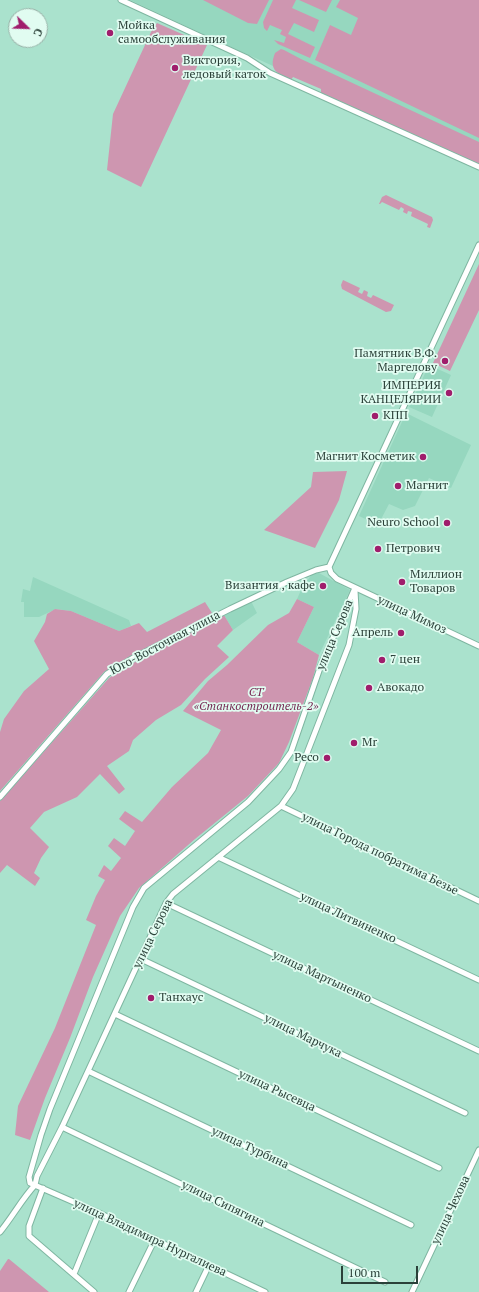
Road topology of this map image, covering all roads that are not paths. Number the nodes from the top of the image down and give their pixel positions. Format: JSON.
{"nodes":[{"id":1,"x":121,"y":0,"type":"edge"},
{"id":2,"x":479,"y":167,"type":"edge"},
{"id":3,"x":479,"y":245,"type":"edge"},
{"id":4,"x":329,"y":567,"type":"junction"},
{"id":5,"x":355,"y":588,"type":"junction"},
{"id":6,"x":479,"y":646,"type":"edge"},
{"id":7,"x":0,"y":797,"type":"edge"},
{"id":8,"x":281,"y":806,"type":"junction"},
{"id":9,"x":218,"y":857,"type":"junction"},
{"id":10,"x":479,"y":901,"type":"edge"},
{"id":11,"x":166,"y":903,"type":"junction"},
{"id":12,"x":141,"y":959,"type":"junction"},
{"id":13,"x":479,"y":980,"type":"edge"},
{"id":14,"x":115,"y":1014,"type":"junction"},
{"id":15,"x":479,"y":1052,"type":"edge"},
{"id":16,"x":88,"y":1071,"type":"junction"},
{"id":17,"x":465,"y":1113,"type":"dead end"},
{"id":18,"x":62,"y":1127,"type":"junction"},
{"id":19,"x":479,"y":1150,"type":"edge"},
{"id":20,"x":439,"y":1168,"type":"dead end"},
{"id":21,"x":35,"y":1185,"type":"junction"},
{"id":22,"x":43,"y":1188,"type":"junction"},
{"id":23,"x":99,"y":1213,"type":"junction"},
{"id":24,"x":411,"y":1225,"type":"dead end"},
{"id":25,"x":0,"y":1232,"type":"edge"},
{"id":26,"x":154,"y":1239,"type":"junction"},
{"id":27,"x":209,"y":1265,"type":"junction"},
{"id":28,"x":74,"y":1274,"type":"junction"},
{"id":29,"x":385,"y":1282,"type":"dead end"},
{"id":30,"x":94,"y":1292,"type":"edge"},
{"id":31,"x":129,"y":1292,"type":"edge"},
{"id":32,"x":196,"y":1292,"type":"edge"},
{"id":33,"x":265,"y":1292,"type":"edge"},
{"id":34,"x":412,"y":1292,"type":"edge"}],
"edges":[{"from":1,"to":2,"type":"street"},
{"from":3,"to":4,"type":"street"},
{"from":4,"to":5,"type":"street","name":"улица Мимоз"},
{"from":4,"to":7,"type":"street","name":"Юго-Восточная улица"},
{"from":5,"to":6,"type":"street","name":"улица Мимоз"},
{"from":5,"to":8,"type":"street","name":"улица Серова"},
{"from":5,"to":21,"type":"street","name":"улица Серова"},
{"from":8,"to":9,"type":"street","name":"улица Серова"},
{"from":8,"to":10,"type":"street","name":"улица Города побратима Безье"},
{"from":9,"to":11,"type":"street","name":"улица Серова"},
{"from":9,"to":13,"type":"street","name":"улица Литвиненко"},
{"from":11,"to":12,"type":"street","name":"улица Серова"},
{"from":11,"to":15,"type":"street","name":"улица Мартыненко"},
{"from":12,"to":14,"type":"street","name":"улица Серова"},
{"from":12,"to":17,"type":"street","name":"улица Марчука"},
{"from":14,"to":16,"type":"street","name":"улица Серова"},
{"from":14,"to":20,"type":"street","name":"улица Рысевца"},
{"from":16,"to":18,"type":"street","name":"улица Серова"},
{"from":16,"to":24,"type":"street","name":"улица Турбина"},
{"from":18,"to":21,"type":"street","name":"улица Серова"},
{"from":18,"to":29,"type":"street","name":"улица Сипягина"},
{"from":19,"to":34,"type":"street","name":"улица Чехова"},
{"from":21,"to":22,"type":"street","name":"улица Владимира Нургалиева"},
{"from":21,"to":25,"type":"street"},
{"from":22,"to":23,"type":"street","name":"улица Владимира Нургалиева"},
{"from":22,"to":28,"type":"street"},
{"from":23,"to":26,"type":"street","name":"улица Владимира Нургалиева"},
{"from":23,"to":28,"type":"street"},
{"from":26,"to":27,"type":"street","name":"улица Владимира Нургалиева"},
{"from":26,"to":31,"type":"street"},
{"from":27,"to":32,"type":"street"},
{"from":27,"to":33,"type":"street","name":"улица Владимира Нургалиева"},
{"from":28,"to":30,"type":"street"}]}
